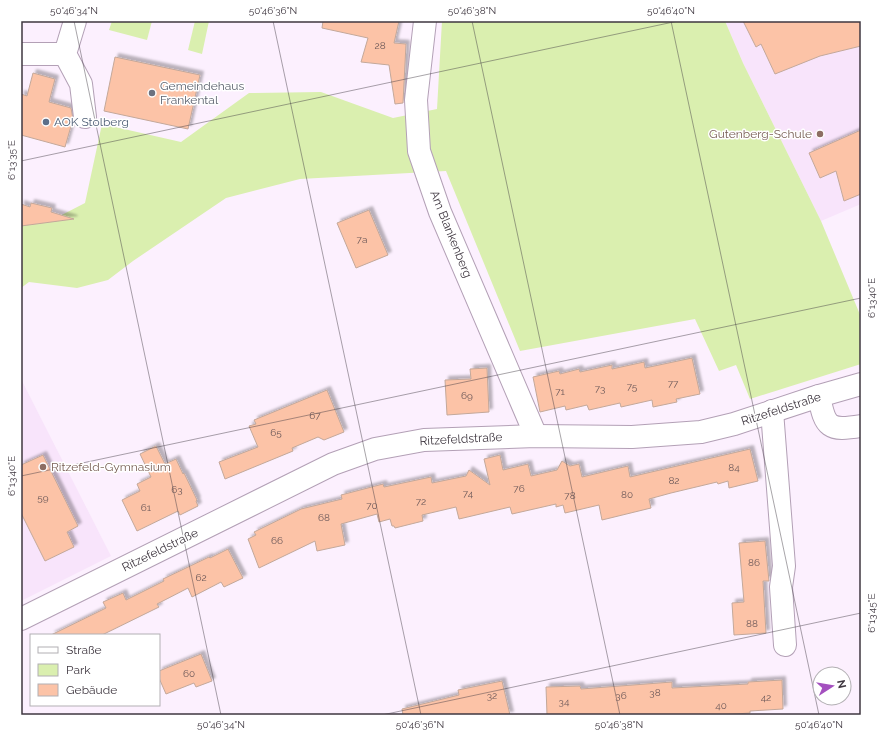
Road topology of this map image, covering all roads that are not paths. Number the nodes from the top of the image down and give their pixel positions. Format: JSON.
{"nodes":[{"id":1,"x":75,"y":21,"type":"edge"},
{"id":2,"x":425,"y":21,"type":"edge"},
{"id":3,"x":21,"y":54,"type":"edge"},
{"id":4,"x":66,"y":54,"type":"junction"},
{"id":5,"x":85,"y":117,"type":"dead end"},
{"id":6,"x":861,"y":384,"type":"edge"},
{"id":7,"x":819,"y":396,"type":"junction"},
{"id":8,"x":772,"y":411,"type":"junction"},
{"id":9,"x":861,"y":426,"type":"edge"},
{"id":10,"x":536,"y":436,"type":"junction"},
{"id":11,"x":21,"y":619,"type":"edge"},
{"id":12,"x":785,"y":645,"type":"dead end"}],
"edges":[{"from":1,"to":4,"type":"street"},
{"from":2,"to":10,"type":"street","name":"Am Blankenberg"},
{"from":3,"to":4,"type":"street"},
{"from":4,"to":5,"type":"street"},
{"from":6,"to":7,"type":"street","name":"Ritzefeldstraße"},
{"from":7,"to":8,"type":"street","name":"Ritzefeldstraße"},
{"from":7,"to":9,"type":"street"},
{"from":8,"to":10,"type":"street","name":"Ritzefeldstraße"},
{"from":8,"to":12,"type":"street"},
{"from":10,"to":11,"type":"street","name":"Ritzefeldstraße"}]}
